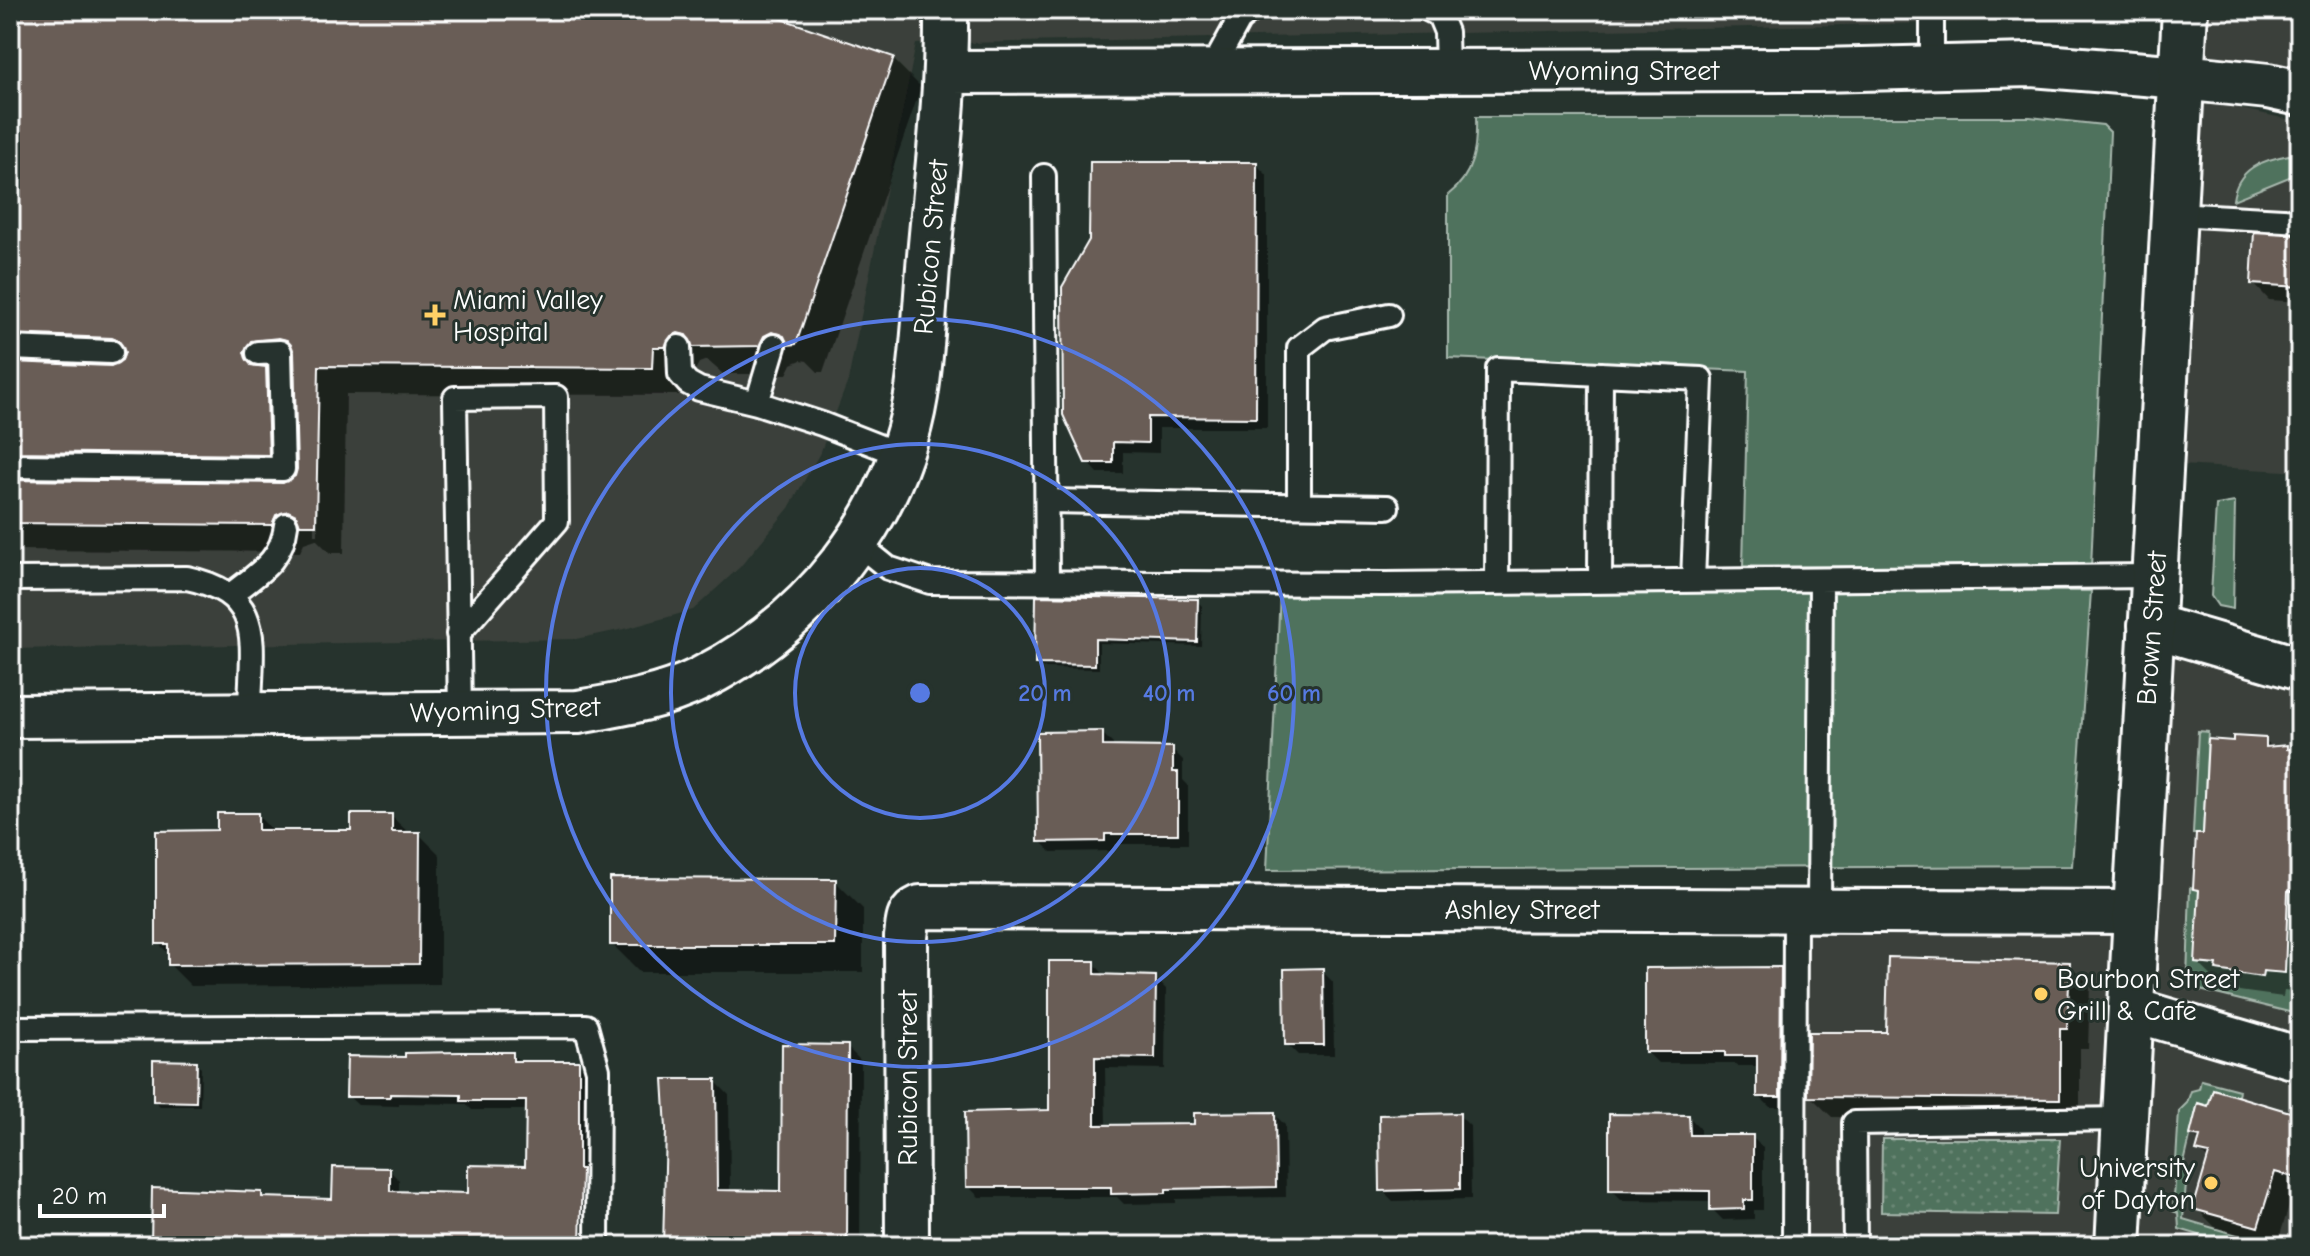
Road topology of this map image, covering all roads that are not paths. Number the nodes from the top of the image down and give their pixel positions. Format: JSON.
{"nodes":[{"id":1,"x":946,"y":10,"type":"edge"},
{"id":2,"x":1252,"y":10,"type":"edge"},
{"id":3,"x":1429,"y":10,"type":"edge"},
{"id":4,"x":1932,"y":10,"type":"edge"},
{"id":5,"x":2185,"y":10,"type":"edge"},
{"id":6,"x":1932,"y":67,"type":"junction"},
{"id":7,"x":1447,"y":70,"type":"junction"},
{"id":8,"x":1211,"y":71,"type":"junction"},
{"id":9,"x":946,"y":72,"type":"junction"},
{"id":10,"x":2182,"y":77,"type":"junction"},
{"id":11,"x":2300,"y":93,"type":"edge"},
{"id":12,"x":1044,"y":176,"type":"dead end"},
{"id":13,"x":2175,"y":214,"type":"junction"},
{"id":14,"x":2300,"y":221,"type":"edge"},
{"id":15,"x":1389,"y":315,"type":"dead end"},
{"id":16,"x":774,"y":346,"type":"dead end"},
{"id":17,"x":679,"y":347,"type":"dead end"},
{"id":18,"x":10,"y":348,"type":"edge"},
{"id":19,"x":111,"y":352,"type":"dead end"},
{"id":20,"x":258,"y":353,"type":"dead end"},
{"id":21,"x":1601,"y":374,"type":"junction"},
{"id":22,"x":757,"y":403,"type":"junction"},
{"id":23,"x":905,"y":438,"type":"junction"},
{"id":24,"x":10,"y":466,"type":"edge"},
{"id":25,"x":1047,"y":501,"type":"junction"},
{"id":26,"x":1299,"y":505,"type":"junction"},
{"id":27,"x":1387,"y":507,"type":"dead end"},
{"id":28,"x":286,"y":525,"type":"dead end"},
{"id":29,"x":857,"y":543,"type":"junction"},
{"id":30,"x":2153,"y":576,"type":"junction"},
{"id":31,"x":10,"y":579,"type":"edge"},
{"id":32,"x":1821,"y":580,"type":"junction"},
{"id":33,"x":1693,"y":581,"type":"junction"},
{"id":34,"x":1047,"y":582,"type":"junction"},
{"id":35,"x":1600,"y":582,"type":"junction"},
{"id":36,"x":1497,"y":583,"type":"junction"},
{"id":37,"x":232,"y":594,"type":"junction"},
{"id":38,"x":2150,"y":625,"type":"junction"},
{"id":39,"x":458,"y":634,"type":"junction"},
{"id":40,"x":2300,"y":669,"type":"edge"},
{"id":41,"x":250,"y":713,"type":"junction"},
{"id":42,"x":460,"y":713,"type":"junction"},
{"id":43,"x":10,"y":716,"type":"edge"},
{"id":44,"x":1807,"y":910,"type":"junction"},
{"id":45,"x":912,"y":911,"type":"joint"},
{"id":46,"x":2134,"y":912,"type":"junction"},
{"id":47,"x":2130,"y":1009,"type":"junction"},
{"id":48,"x":10,"y":1028,"type":"edge"},
{"id":49,"x":2300,"y":1059,"type":"edge"},
{"id":50,"x":2125,"y":1119,"type":"junction"},
{"id":51,"x":597,"y":1246,"type":"edge"},
{"id":52,"x":907,"y":1246,"type":"edge"},
{"id":53,"x":1794,"y":1246,"type":"edge"},
{"id":54,"x":1855,"y":1246,"type":"edge"},
{"id":55,"x":2118,"y":1246,"type":"edge"}],
"edges":[{"from":1,"to":9,"type":"street","name":"Rubicon Street"},
{"from":2,"to":8,"type":"lane"},
{"from":3,"to":7,"type":"lane"},
{"from":4,"to":6,"type":"lane"},
{"from":5,"to":10,"type":"street","name":"Brown Street"},
{"from":6,"to":7,"type":"street","name":"Wyoming Street"},
{"from":6,"to":10,"type":"street","name":"Wyoming Street"},
{"from":7,"to":8,"type":"street","name":"Wyoming Street"},
{"from":8,"to":9,"type":"street","name":"Wyoming Street"},
{"from":9,"to":23,"type":"street","name":"Rubicon Street"},
{"from":10,"to":11,"type":"street","name":"Wyoming Street"},
{"from":10,"to":13,"type":"street","name":"Brown Street"},
{"from":12,"to":25,"type":"lane"},
{"from":13,"to":14,"type":"lane"},
{"from":13,"to":30,"type":"street","name":"Brown Street"},
{"from":15,"to":26,"type":"lane"},
{"from":16,"to":22,"type":"lane"},
{"from":17,"to":22,"type":"lane"},
{"from":18,"to":19,"type":"lane"},
{"from":20,"to":24,"type":"lane"},
{"from":21,"to":33,"type":"lane"},
{"from":21,"to":35,"type":"lane"},
{"from":21,"to":36,"type":"lane"},
{"from":22,"to":23,"type":"lane"},
{"from":23,"to":29,"type":"street","name":"Wyoming Street"},
{"from":25,"to":26,"type":"lane"},
{"from":25,"to":34,"type":"lane"},
{"from":26,"to":27,"type":"lane"},
{"from":28,"to":37,"type":"lane"},
{"from":29,"to":34,"type":"lane"},
{"from":29,"to":42,"type":"street","name":"Wyoming Street"},
{"from":30,"to":32,"type":"lane"},
{"from":30,"to":38,"type":"street","name":"Brown Street"},
{"from":31,"to":37,"type":"lane"},
{"from":32,"to":33,"type":"lane"},
{"from":32,"to":44,"type":"lane"},
{"from":33,"to":35,"type":"lane"},
{"from":34,"to":36,"type":"lane"},
{"from":35,"to":36,"type":"lane"},
{"from":37,"to":41,"type":"lane"},
{"from":38,"to":40,"type":"street"},
{"from":38,"to":46,"type":"street","name":"Brown Street"},
{"from":39,"to":39,"type":"lane"},
{"from":39,"to":42,"type":"lane"},
{"from":41,"to":42,"type":"street","name":"Wyoming Street"},
{"from":41,"to":43,"type":"street","name":"Wyoming Street"},
{"from":44,"to":45,"type":"street","name":"Ashley Street"},
{"from":44,"to":46,"type":"street","name":"Ashley Street"},
{"from":44,"to":53,"type":"lane"},
{"from":45,"to":52,"type":"street","name":"Rubicon Street"},
{"from":46,"to":47,"type":"street","name":"Brown Street"},
{"from":47,"to":49,"type":"street"},
{"from":47,"to":50,"type":"street","name":"Brown Street"},
{"from":48,"to":51,"type":"lane"},
{"from":50,"to":54,"type":"lane"},
{"from":50,"to":55,"type":"street","name":"Brown Street"}]}
